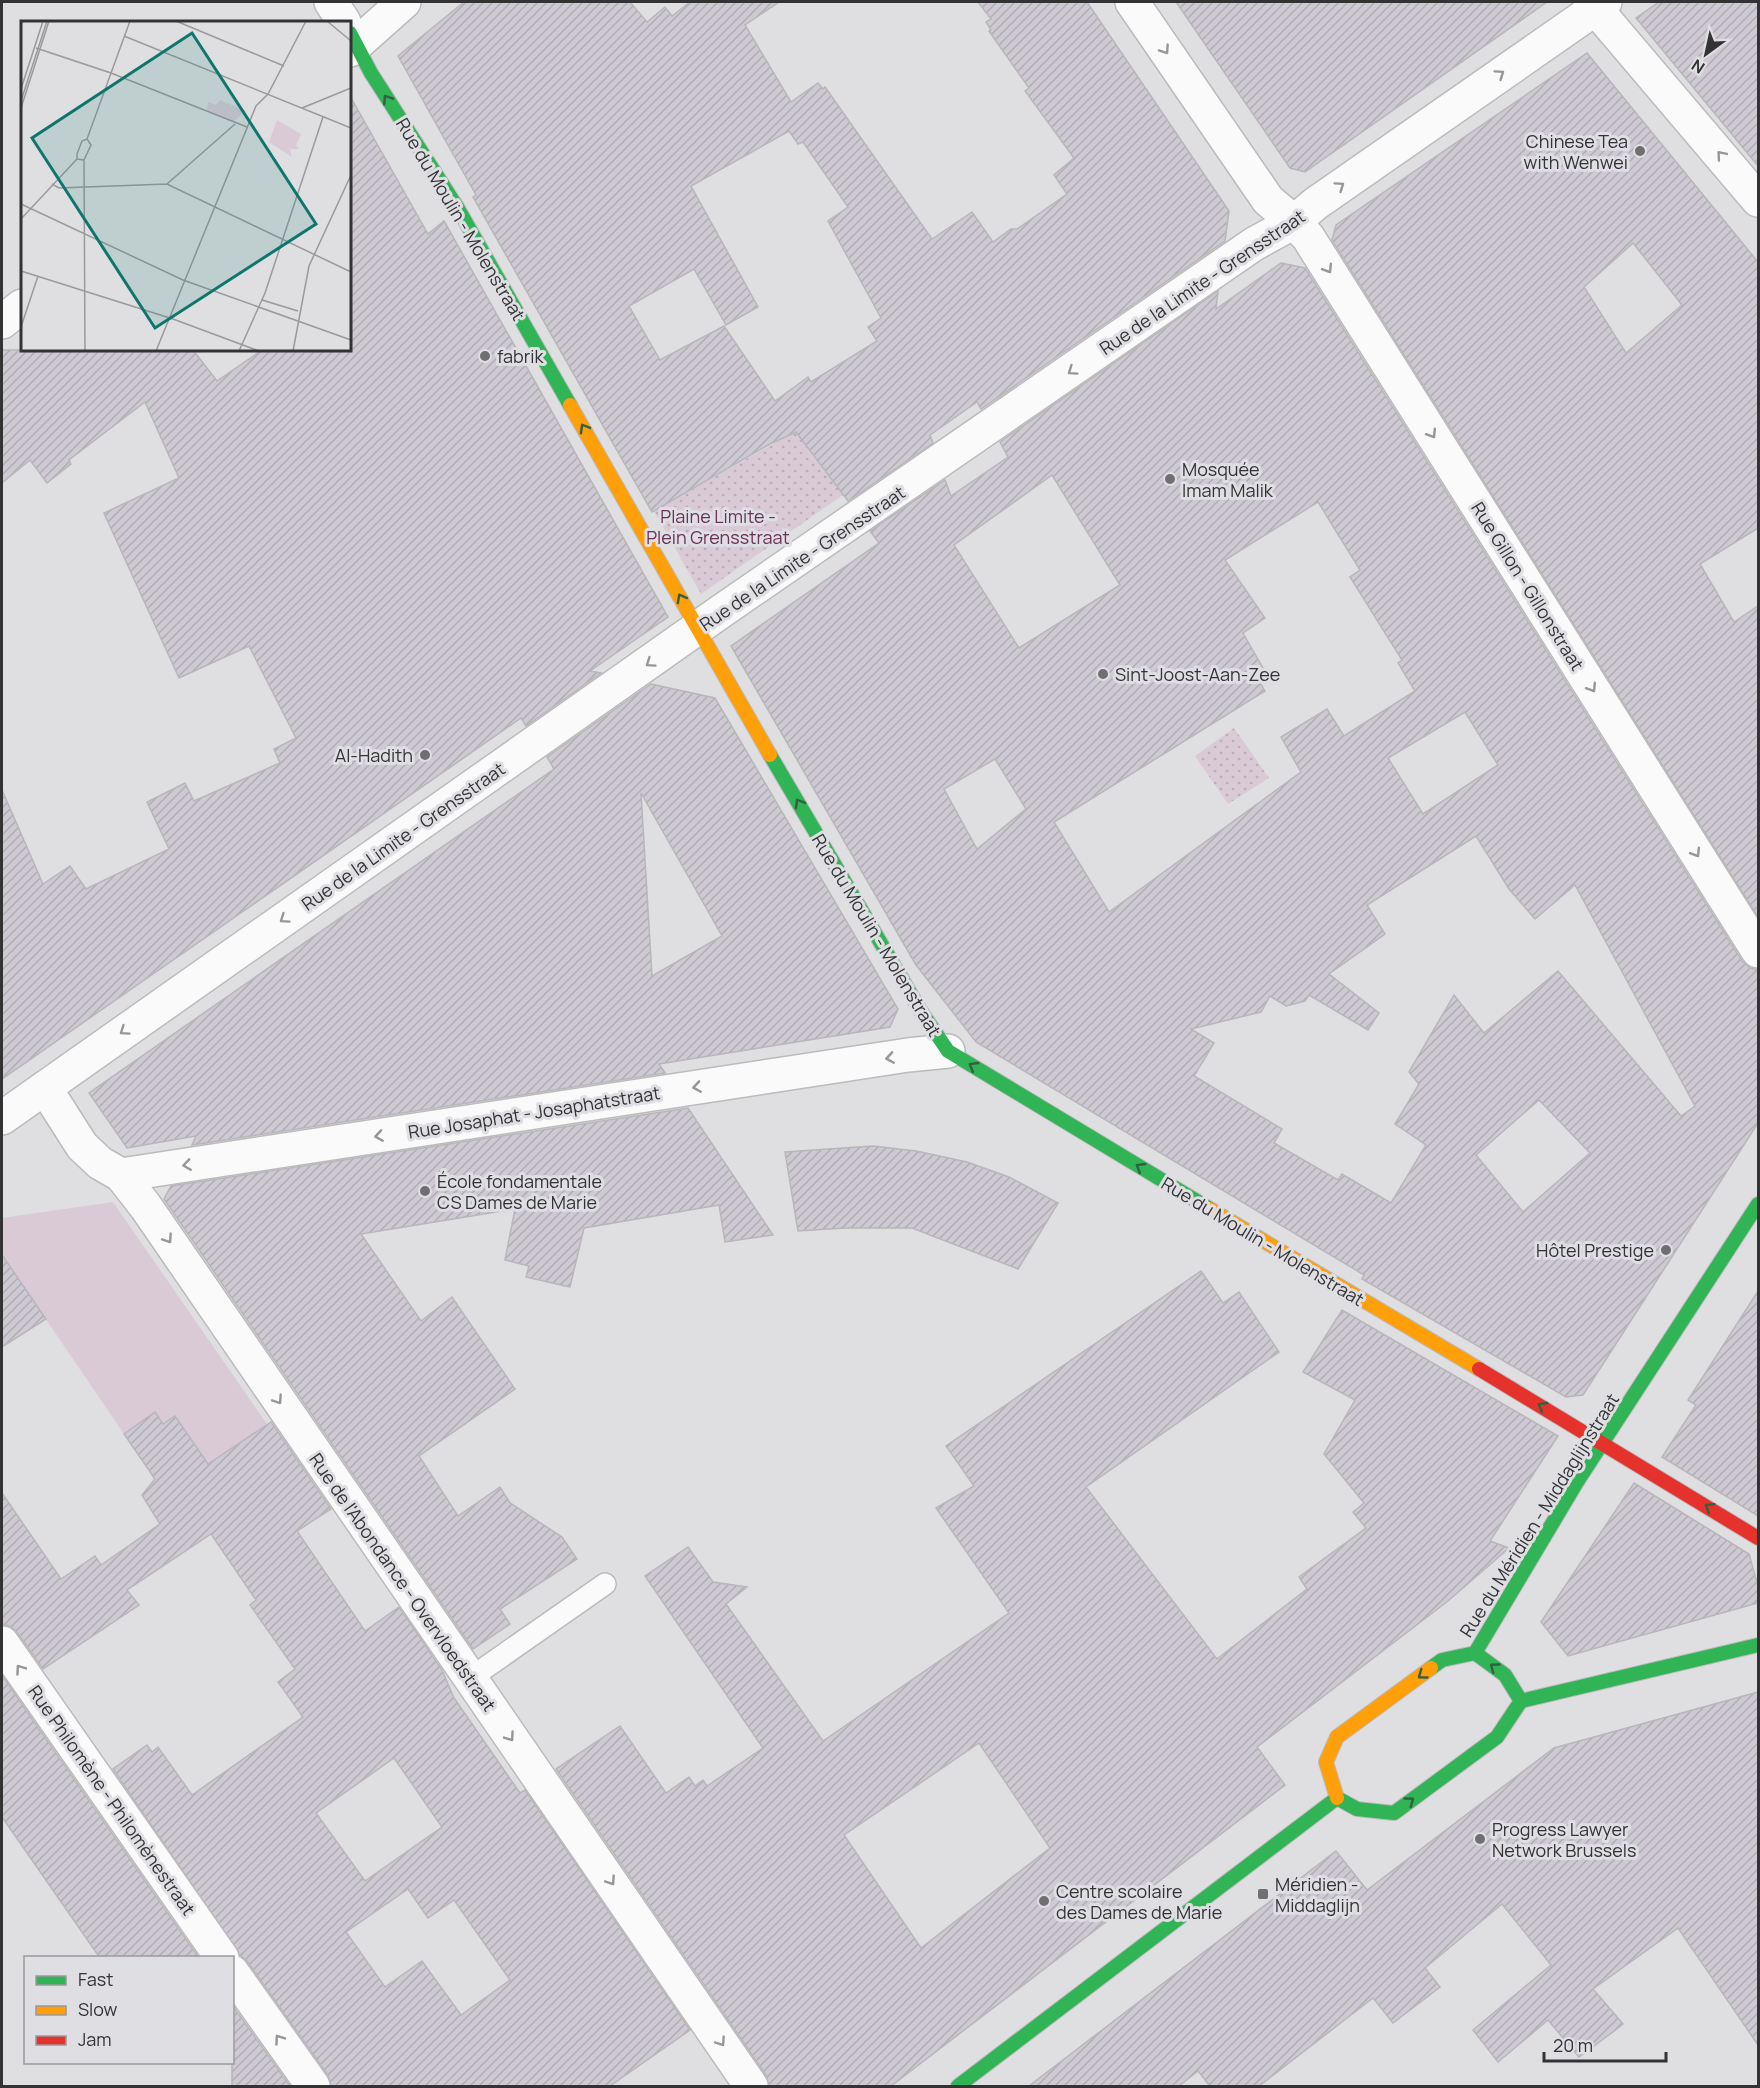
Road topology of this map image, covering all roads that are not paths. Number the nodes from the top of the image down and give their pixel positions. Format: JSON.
{"nodes":[{"id":1,"x":331,"y":2,"type":"edge"},
{"id":2,"x":404,"y":2,"type":"edge"},
{"id":3,"x":1132,"y":2,"type":"edge"},
{"id":4,"x":1597,"y":4,"type":"edge"},
{"id":5,"x":341,"y":21,"type":"edge"},
{"id":6,"x":351,"y":36,"type":"edge"},
{"id":7,"x":351,"y":39,"type":"edge"},
{"id":8,"x":1758,"y":200,"type":"edge"},
{"id":9,"x":1294,"y":222,"type":"junction"},
{"id":10,"x":21,"y":307,"type":"edge"},
{"id":11,"x":2,"y":322,"type":"edge"},
{"id":12,"x":698,"y":629,"type":"junction"},
{"id":13,"x":1758,"y":951,"type":"edge"},
{"id":14,"x":948,"y":1051,"type":"junction"},
{"id":15,"x":45,"y":1088,"type":"junction"},
{"id":16,"x":2,"y":1118,"type":"edge"},
{"id":17,"x":121,"y":1175,"type":"junction"},
{"id":18,"x":1758,"y":1204,"type":"edge"},
{"id":19,"x":1604,"y":1442,"type":"junction"},
{"id":20,"x":1758,"y":1538,"type":"edge"},
{"id":21,"x":604,"y":1584,"type":"dead end"},
{"id":22,"x":2,"y":1643,"type":"edge"},
{"id":23,"x":1758,"y":1645,"type":"edge"},
{"id":24,"x":1475,"y":1653,"type":"junction"},
{"id":25,"x":469,"y":1679,"type":"junction"},
{"id":26,"x":1521,"y":1701,"type":"junction"},
{"id":27,"x":1337,"y":1798,"type":"junction"},
{"id":28,"x":221,"y":1956,"type":"edge"},
{"id":29,"x":234,"y":1975,"type":"edge"},
{"id":30,"x":313,"y":2086,"type":"edge"},
{"id":31,"x":751,"y":2086,"type":"edge"},
{"id":32,"x":958,"y":2086,"type":"edge"}],
"edges":[{"from":1,"to":5,"type":"street","name":"Rue du Moulin - Molenstraat"},
{"from":2,"to":6,"type":"street"},
{"from":3,"to":9,"type":"street","name":"Rue Gillon - Gillonstraat","one_way":true},
{"from":8,"to":4,"type":"street","one_way":true},
{"from":9,"to":4,"type":"street","name":"Rue de la Limite - Grensstraat","one_way":true},
{"from":12,"to":7,"type":"street","name":"Rue du Moulin - Molenstraat","one_way":true},
{"from":9,"to":12,"type":"street","name":"Rue de la Limite - Grensstraat","one_way":true},
{"from":9,"to":13,"type":"street","name":"Rue Gillon - Gillonstraat","one_way":true},
{"from":10,"to":11,"type":"street"},
{"from":14,"to":12,"type":"street","name":"Rue du Moulin - Molenstraat","one_way":true},
{"from":12,"to":15,"type":"street","name":"Rue de la Limite - Grensstraat","one_way":true},
{"from":14,"to":17,"type":"street","name":"Rue Josaphat - Josaphatstraat","one_way":true},
{"from":19,"to":14,"type":"street","name":"Rue du Moulin - Molenstraat","one_way":true},
{"from":15,"to":16,"type":"street","name":"Rue de la Limite - Grensstraat"},
{"from":15,"to":17,"type":"street","name":"Rue de l'Abondance - Overvloedstraat"},
{"from":17,"to":25,"type":"street","name":"Rue de l'Abondance - Overvloedstraat","one_way":true},
{"from":18,"to":19,"type":"street","name":"Rue du Méridien - Middaglijnstraat"},
{"from":20,"to":19,"type":"street","name":"Rue du Moulin - Molenstraat","one_way":true},
{"from":19,"to":24,"type":"street","name":"Rue du Méridien - Middaglijnstraat"},
{"from":21,"to":25,"type":"lane"},
{"from":28,"to":22,"type":"street","name":"Rue Philomène - Philomènestraat","one_way":true},
{"from":23,"to":26,"type":"street"},
{"from":26,"to":24,"type":"street","one_way":true},
{"from":24,"to":27,"type":"street","name":"Rue du Méridien - Middaglijnstraat","one_way":true},
{"from":25,"to":31,"type":"street","name":"Rue de l'Abondance - Overvloedstraat","one_way":true},
{"from":27,"to":26,"type":"street","one_way":true},
{"from":27,"to":32,"type":"street"},
{"from":30,"to":29,"type":"street","one_way":true}]}
